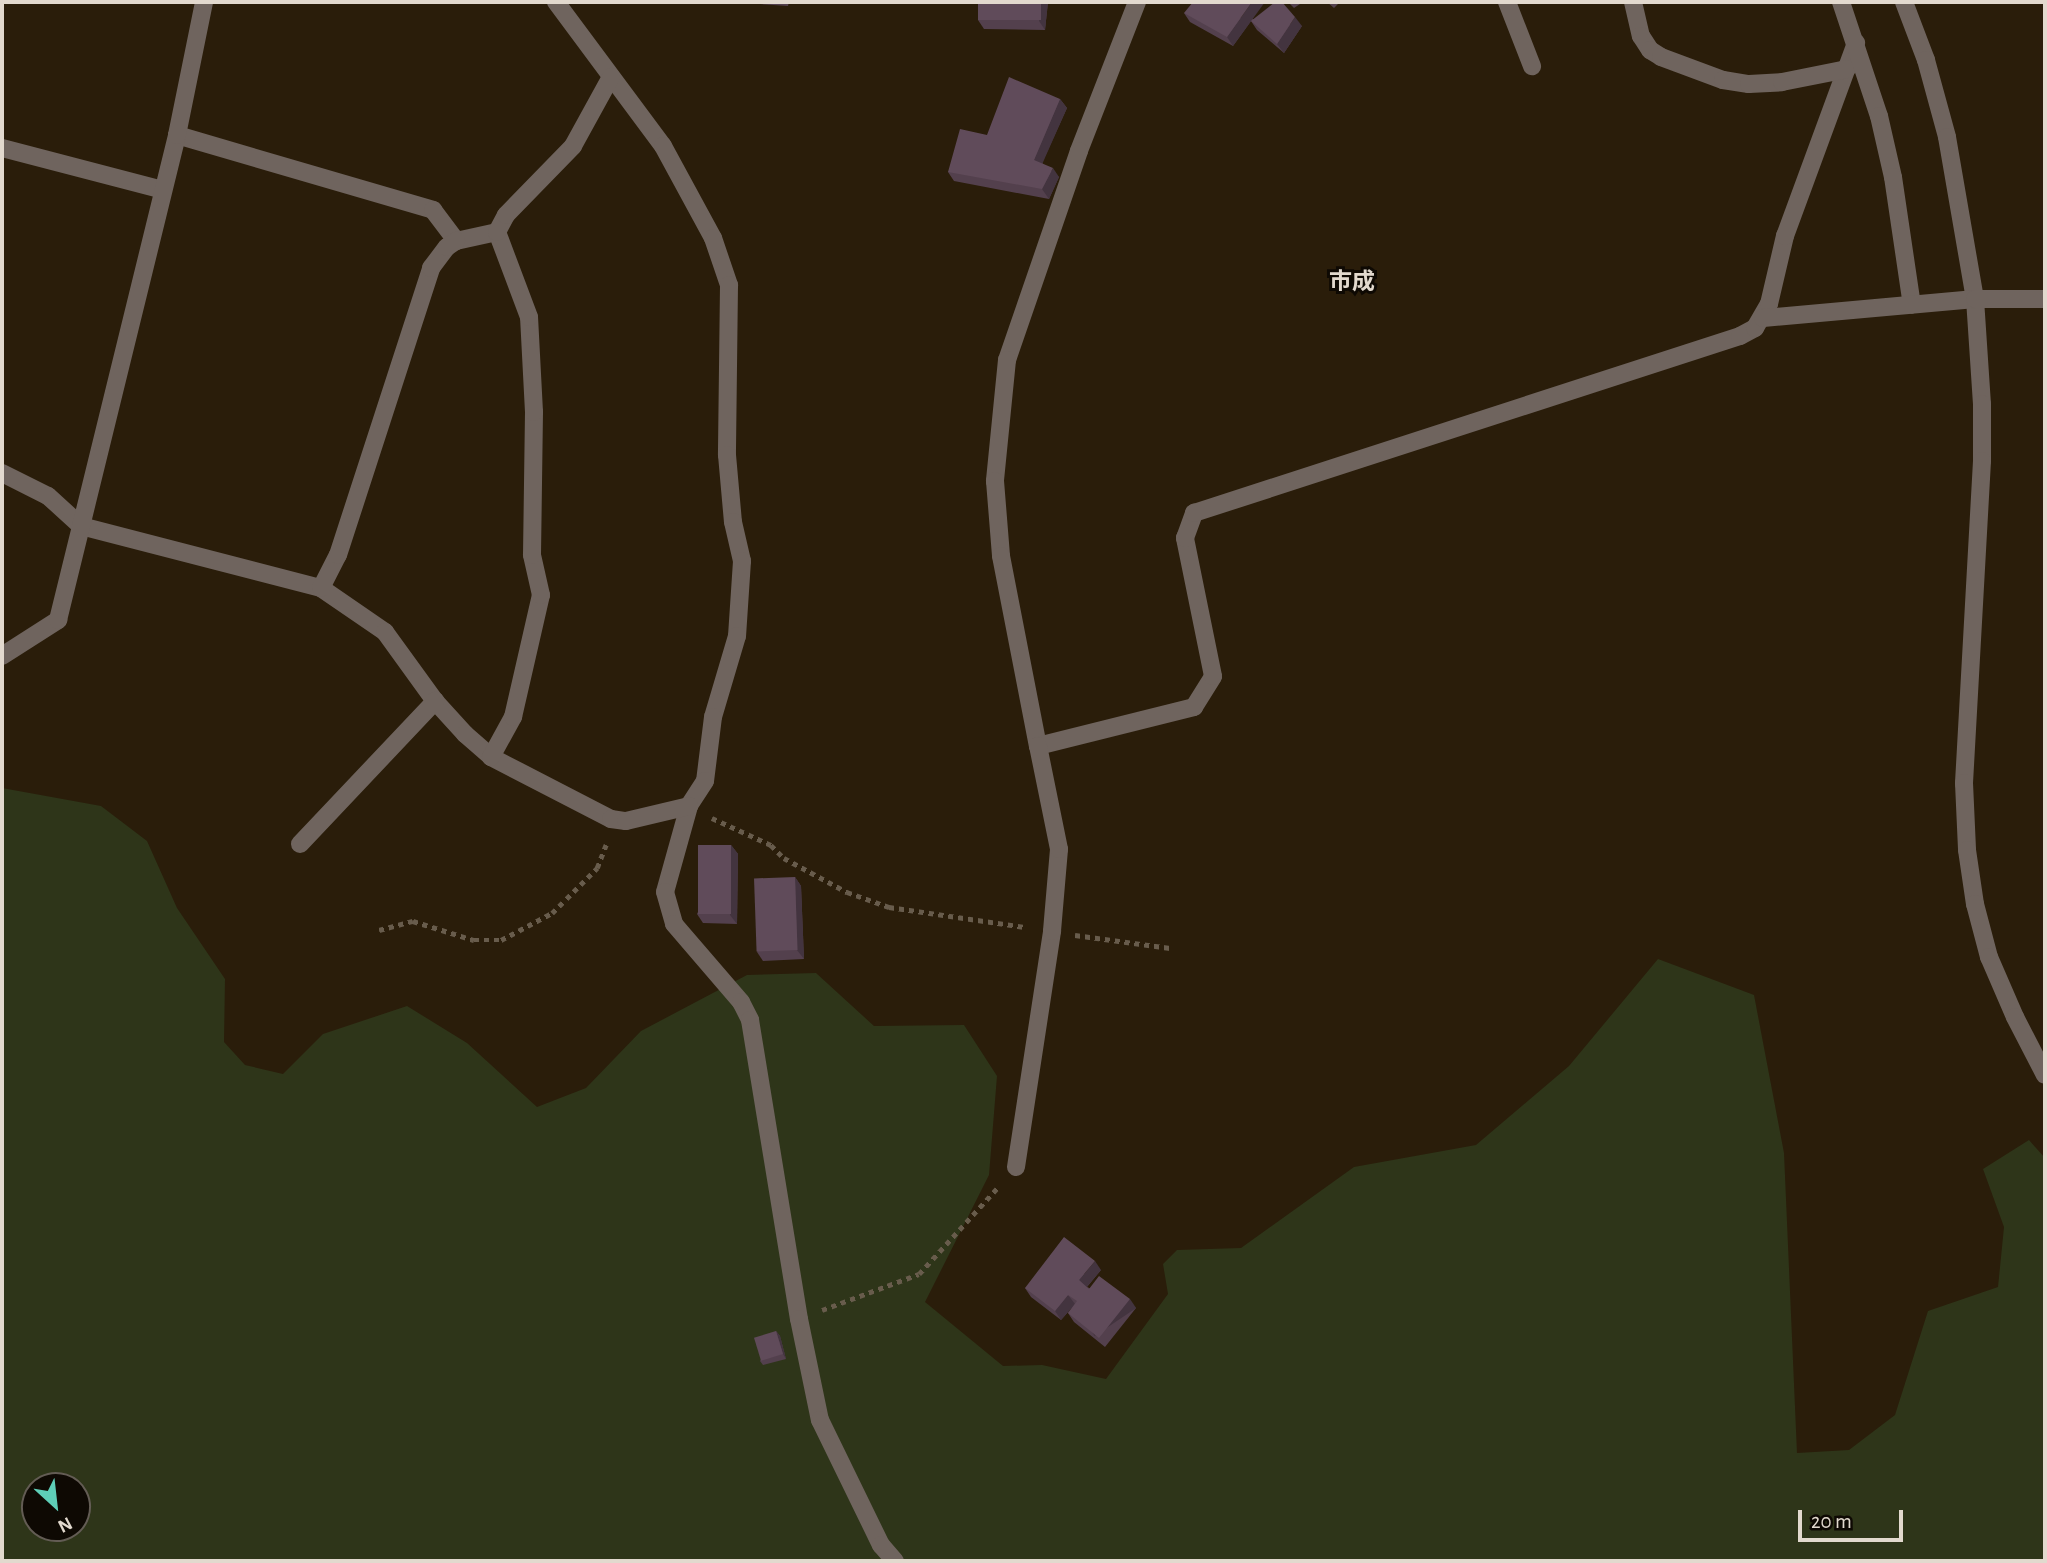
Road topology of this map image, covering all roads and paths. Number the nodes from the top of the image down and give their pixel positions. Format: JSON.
{"nodes":[{"id":1,"x":204,"y":2,"type":"edge"},
{"id":2,"x":556,"y":2,"type":"edge"},
{"id":3,"x":1137,"y":2,"type":"edge"},
{"id":4,"x":1507,"y":2,"type":"edge"},
{"id":5,"x":1633,"y":2,"type":"edge"},
{"id":6,"x":1841,"y":2,"type":"edge"},
{"id":7,"x":1904,"y":2,"type":"edge"},
{"id":8,"x":1856,"y":43,"type":"junction"},
{"id":9,"x":1532,"y":66,"type":"dead end"},
{"id":10,"x":1847,"y":69,"type":"junction"},
{"id":11,"x":611,"y":76,"type":"junction"},
{"id":12,"x":177,"y":135,"type":"junction"},
{"id":13,"x":2,"y":148,"type":"edge"},
{"id":14,"x":163,"y":190,"type":"junction"},
{"id":15,"x":497,"y":232,"type":"junction"},
{"id":16,"x":456,"y":241,"type":"junction"},
{"id":17,"x":1975,"y":299,"type":"junction"},
{"id":18,"x":2045,"y":299,"type":"edge"},
{"id":19,"x":1912,"y":305,"type":"junction"},
{"id":20,"x":1763,"y":318,"type":"junction"},
{"id":21,"x":2,"y":473,"type":"edge"},
{"id":22,"x":81,"y":526,"type":"junction"},
{"id":23,"x":321,"y":588,"type":"junction"},
{"id":24,"x":2,"y":656,"type":"edge"},
{"id":25,"x":435,"y":701,"type":"junction"},
{"id":26,"x":1038,"y":747,"type":"junction"},
{"id":27,"x":491,"y":757,"type":"junction"},
{"id":28,"x":697,"y":810,"type":"junction"},
{"id":29,"x":611,"y":819,"type":"junction"},
{"id":30,"x":300,"y":844,"type":"dead end"},
{"id":31,"x":379,"y":930,"type":"dead end"},
{"id":32,"x":1052,"y":931,"type":"junction"},
{"id":33,"x":1170,"y":948,"type":"dead end"},
{"id":34,"x":2045,"y":1075,"type":"edge"},
{"id":35,"x":1016,"y":1167,"type":"joint"},
{"id":36,"x":799,"y":1319,"type":"junction"},
{"id":37,"x":895,"y":1561,"type":"edge"}],
"edges":[{"from":1,"to":12,"type":"street"},
{"from":2,"to":11,"type":"street"},
{"from":3,"to":26,"type":"street"},
{"from":4,"to":9,"type":"street"},
{"from":5,"to":10,"type":"street"},
{"from":6,"to":8,"type":"street"},
{"from":7,"to":17,"type":"street"},
{"from":8,"to":10,"type":"street"},
{"from":8,"to":19,"type":"street"},
{"from":10,"to":20,"type":"street"},
{"from":11,"to":15,"type":"street"},
{"from":11,"to":28,"type":"street"},
{"from":12,"to":14,"type":"street"},
{"from":12,"to":16,"type":"street"},
{"from":13,"to":14,"type":"street"},
{"from":14,"to":22,"type":"street"},
{"from":15,"to":16,"type":"street"},
{"from":15,"to":27,"type":"street"},
{"from":16,"to":23,"type":"street"},
{"from":17,"to":18,"type":"street"},
{"from":17,"to":19,"type":"street"},
{"from":17,"to":34,"type":"street"},
{"from":19,"to":20,"type":"street"},
{"from":20,"to":26,"type":"street"},
{"from":21,"to":22,"type":"street"},
{"from":22,"to":23,"type":"street"},
{"from":22,"to":24,"type":"street"},
{"from":23,"to":25,"type":"street"},
{"from":25,"to":27,"type":"street"},
{"from":25,"to":30,"type":"street"},
{"from":26,"to":32,"type":"street"},
{"from":27,"to":29,"type":"street"},
{"from":28,"to":29,"type":"street"},
{"from":28,"to":32,"type":"path"},
{"from":28,"to":36,"type":"street"},
{"from":29,"to":31,"type":"path"},
{"from":32,"to":33,"type":"path"},
{"from":32,"to":35,"type":"street"},
{"from":35,"to":36,"type":"path"},
{"from":36,"to":37,"type":"street"}]}
